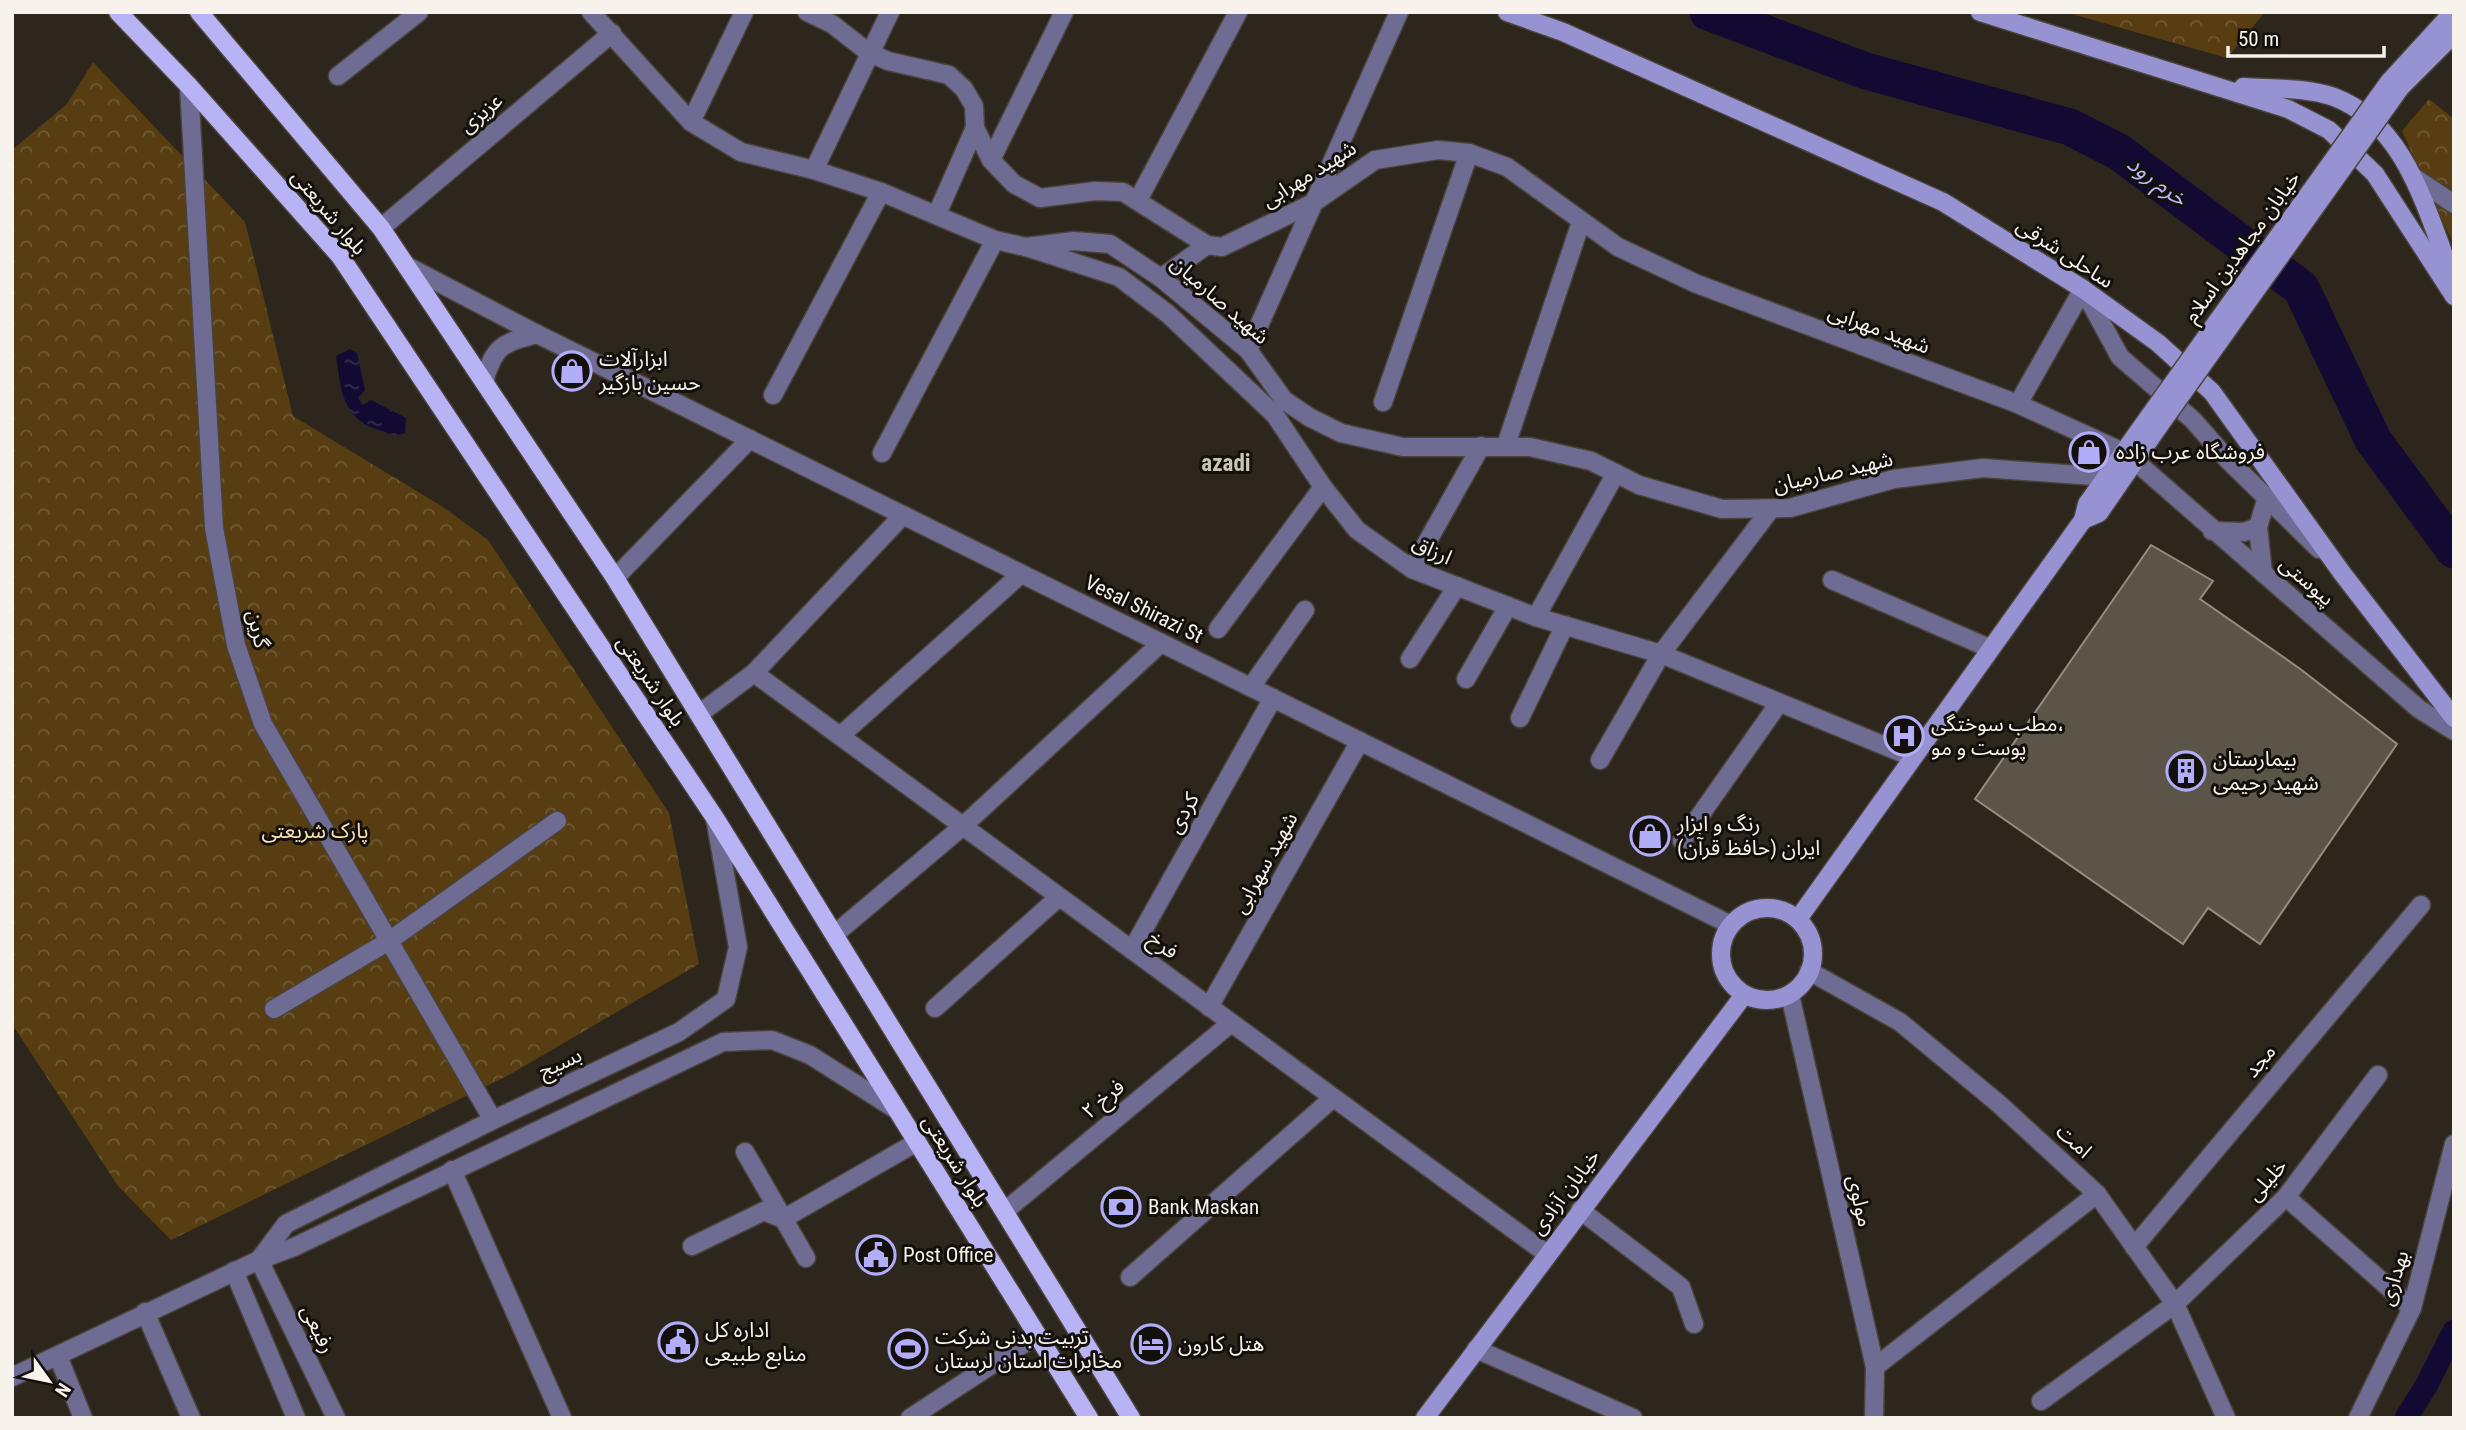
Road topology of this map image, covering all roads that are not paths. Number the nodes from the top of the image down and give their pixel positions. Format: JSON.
{"nodes":[{"id":1,"x":118,"y":12,"type":"edge"},
{"id":2,"x":199,"y":12,"type":"edge"},
{"id":3,"x":419,"y":12,"type":"edge"},
{"id":4,"x":591,"y":12,"type":"edge"},
{"id":5,"x":744,"y":12,"type":"edge"},
{"id":6,"x":807,"y":12,"type":"edge"},
{"id":7,"x":890,"y":12,"type":"edge"},
{"id":8,"x":1064,"y":12,"type":"edge"},
{"id":9,"x":1238,"y":12,"type":"edge"},
{"id":10,"x":1399,"y":12,"type":"edge"},
{"id":11,"x":1507,"y":12,"type":"edge"},
{"id":12,"x":1980,"y":12,"type":"edge"},
{"id":13,"x":2453,"y":12,"type":"edge"},
{"id":14,"x":612,"y":33,"type":"junction"},
{"id":15,"x":2454,"y":34,"type":"edge"},
{"id":16,"x":868,"y":52,"type":"junction"},
{"id":17,"x":338,"y":76,"type":"dead end"},
{"id":18,"x":2210,"y":85,"type":"junction"},
{"id":19,"x":2394,"y":85,"type":"junction"},
{"id":20,"x":189,"y":86,"type":"junction"},
{"id":21,"x":691,"y":122,"type":"junction"},
{"id":22,"x":975,"y":128,"type":"junction"},
{"id":23,"x":1469,"y":153,"type":"junction"},
{"id":24,"x":991,"y":160,"type":"junction"},
{"id":25,"x":814,"y":170,"type":"junction"},
{"id":26,"x":2412,"y":176,"type":"junction"},
{"id":27,"x":881,"y":192,"type":"junction"},
{"id":28,"x":1138,"y":200,"type":"junction"},
{"id":29,"x":1313,"y":203,"type":"junction"},
{"id":30,"x":2454,"y":204,"type":"edge"},
{"id":31,"x":937,"y":214,"type":"junction"},
{"id":32,"x":1581,"y":222,"type":"junction"},
{"id":33,"x":381,"y":228,"type":"junction"},
{"id":34,"x":995,"y":240,"type":"junction"},
{"id":35,"x":1207,"y":245,"type":"junction"},
{"id":36,"x":1026,"y":247,"type":"junction"},
{"id":37,"x":407,"y":266,"type":"junction"},
{"id":38,"x":1161,"y":278,"type":"junction"},
{"id":39,"x":2454,"y":281,"type":"edge"},
{"id":40,"x":2083,"y":289,"type":"junction"},
{"id":41,"x":2454,"y":296,"type":"edge"},
{"id":42,"x":537,"y":334,"type":"junction"},
{"id":43,"x":1248,"y":350,"type":"junction"},
{"id":44,"x":484,"y":382,"type":"junction"},
{"id":45,"x":773,"y":395,"type":"dead end"},
{"id":46,"x":1383,"y":402,"type":"dead end"},
{"id":47,"x":2018,"y":404,"type":"junction"},
{"id":48,"x":750,"y":439,"type":"junction"},
{"id":49,"x":1506,"y":445,"type":"junction"},
{"id":50,"x":1481,"y":446,"type":"junction"},
{"id":51,"x":882,"y":453,"type":"dead end"},
{"id":52,"x":2129,"y":456,"type":"junction"},
{"id":53,"x":1616,"y":473,"type":"junction"},
{"id":54,"x":2107,"y":477,"type":"junction"},
{"id":55,"x":1323,"y":487,"type":"junction"},
{"id":56,"x":2267,"y":497,"type":"junction"},
{"id":57,"x":1770,"y":510,"type":"junction"},
{"id":58,"x":903,"y":515,"type":"junction"},
{"id":59,"x":2083,"y":520,"type":"junction"},
{"id":60,"x":2258,"y":527,"type":"junction"},
{"id":61,"x":2212,"y":531,"type":"junction"},
{"id":62,"x":1412,"y":569,"type":"junction"},
{"id":63,"x":2263,"y":573,"type":"junction"},
{"id":64,"x":2343,"y":573,"type":"junction"},
{"id":65,"x":1021,"y":574,"type":"junction"},
{"id":66,"x":615,"y":578,"type":"junction"},
{"id":67,"x":1832,"y":580,"type":"dead end"},
{"id":68,"x":1457,"y":586,"type":"junction"},
{"id":69,"x":1508,"y":606,"type":"junction"},
{"id":70,"x":1305,"y":610,"type":"dead end"},
{"id":71,"x":1536,"y":617,"type":"junction"},
{"id":72,"x":1565,"y":625,"type":"junction"},
{"id":73,"x":1217,"y":629,"type":"dead end"},
{"id":74,"x":1161,"y":643,"type":"junction"},
{"id":75,"x":1989,"y":648,"type":"junction"},
{"id":76,"x":1661,"y":653,"type":"junction"},
{"id":77,"x":1410,"y":659,"type":"dead end"},
{"id":78,"x":754,"y":673,"type":"junction"},
{"id":79,"x":1466,"y":679,"type":"dead end"},
{"id":80,"x":1251,"y":687,"type":"junction"},
{"id":81,"x":1273,"y":698,"type":"junction"},
{"id":82,"x":1779,"y":703,"type":"junction"},
{"id":83,"x":699,"y":714,"type":"junction"},
{"id":84,"x":1520,"y":718,"type":"dead end"},
{"id":85,"x":2454,"y":719,"type":"edge"},
{"id":86,"x":2454,"y":731,"type":"edge"},
{"id":87,"x":840,"y":736,"type":"junction"},
{"id":88,"x":1360,"y":741,"type":"junction"},
{"id":89,"x":1912,"y":757,"type":"junction"},
{"id":90,"x":1600,"y":760,"type":"dead end"},
{"id":91,"x":715,"y":818,"type":"junction"},
{"id":92,"x":557,"y":821,"type":"dead end"},
{"id":93,"x":963,"y":826,"type":"junction"},
{"id":94,"x":1682,"y":841,"type":"dead end"},
{"id":95,"x":1059,"y":897,"type":"junction"},
{"id":96,"x":2421,"y":905,"type":"dead end"},
{"id":97,"x":1798,"y":919,"type":"junction"},
{"id":98,"x":1731,"y":925,"type":"junction"},
{"id":99,"x":835,"y":934,"type":"junction"},
{"id":100,"x":389,"y":941,"type":"junction"},
{"id":101,"x":1132,"y":950,"type":"junction"},
{"id":102,"x":1810,"y":971,"type":"junction"},
{"id":103,"x":1744,"y":995,"type":"junction"},
{"id":104,"x":1790,"y":995,"type":"junction"},
{"id":105,"x":1209,"y":1007,"type":"junction"},
{"id":106,"x":934,"y":1008,"type":"dead end"},
{"id":107,"x":274,"y":1009,"type":"dead end"},
{"id":108,"x":1231,"y":1023,"type":"junction"},
{"id":109,"x":2378,"y":1075,"type":"dead end"},
{"id":110,"x":1333,"y":1098,"type":"junction"},
{"id":111,"x":895,"y":1109,"type":"junction"},
{"id":112,"x":493,"y":1120,"type":"junction"},
{"id":113,"x":917,"y":1142,"type":"junction"},
{"id":114,"x":507,"y":1144,"type":"junction"},
{"id":115,"x":2454,"y":1144,"type":"edge"},
{"id":116,"x":745,"y":1152,"type":"dead end"},
{"id":117,"x":452,"y":1170,"type":"junction"},
{"id":118,"x":2097,"y":1194,"type":"junction"},
{"id":119,"x":2286,"y":1197,"type":"junction"},
{"id":120,"x":1580,"y":1210,"type":"junction"},
{"id":121,"x":1005,"y":1211,"type":"junction"},
{"id":122,"x":783,"y":1219,"type":"junction"},
{"id":123,"x":692,"y":1246,"type":"dead end"},
{"id":124,"x":2134,"y":1247,"type":"junction"},
{"id":125,"x":1547,"y":1254,"type":"junction"},
{"id":126,"x":806,"y":1258,"type":"dead end"},
{"id":127,"x":259,"y":1260,"type":"junction"},
{"id":128,"x":234,"y":1271,"type":"junction"},
{"id":129,"x":1130,"y":1276,"type":"dead end"},
{"id":130,"x":2175,"y":1304,"type":"junction"},
{"id":131,"x":2412,"y":1308,"type":"junction"},
{"id":132,"x":145,"y":1312,"type":"junction"},
{"id":133,"x":1694,"y":1324,"type":"dead end"},
{"id":134,"x":1037,"y":1335,"type":"junction"},
{"id":135,"x":1476,"y":1349,"type":"junction"},
{"id":136,"x":58,"y":1356,"type":"junction"},
{"id":137,"x":1875,"y":1367,"type":"junction"},
{"id":138,"x":12,"y":1377,"type":"edge"},
{"id":139,"x":2041,"y":1401,"type":"dead end"},
{"id":140,"x":83,"y":1418,"type":"edge"},
{"id":141,"x":191,"y":1418,"type":"edge"},
{"id":142,"x":296,"y":1418,"type":"edge"},
{"id":143,"x":336,"y":1418,"type":"edge"},
{"id":144,"x":562,"y":1418,"type":"edge"},
{"id":145,"x":910,"y":1418,"type":"edge"},
{"id":146,"x":1089,"y":1418,"type":"edge"},
{"id":147,"x":1131,"y":1418,"type":"edge"},
{"id":148,"x":1425,"y":1418,"type":"edge"},
{"id":149,"x":1633,"y":1418,"type":"edge"},
{"id":150,"x":1874,"y":1418,"type":"edge"},
{"id":151,"x":2226,"y":1418,"type":"edge"},
{"id":152,"x":2358,"y":1418,"type":"edge"}],
"edges":[{"from":1,"to":20,"type":"main road","name":"بلوار شریعتی"},
{"from":2,"to":33,"type":"main road","name":"بلوار شریعتی"},
{"from":3,"to":17,"type":"street"},
{"from":4,"to":14,"type":"street","name":"شهید صارمیان"},
{"from":5,"to":21,"type":"street"},
{"from":6,"to":16,"type":"street"},
{"from":7,"to":16,"type":"street"},
{"from":8,"to":24,"type":"street"},
{"from":9,"to":28,"type":"street"},
{"from":10,"to":29,"type":"street"},
{"from":11,"to":40,"type":"main road","name":"ساحلی شرقی"},
{"from":12,"to":18,"type":"main road"},
{"from":13,"to":19,"type":"main road","name":"خیابان مجاهدین اسلام"},
{"from":14,"to":21,"type":"street","name":"شهید صارمیان"},
{"from":14,"to":33,"type":"street","name":"عزیزی"},
{"from":15,"to":19,"type":"main road","name":"خیابان مجاهدین اسلام"},
{"from":16,"to":22,"type":"street"},
{"from":16,"to":25,"type":"street"},
{"from":18,"to":26,"type":"main road"},
{"from":18,"to":41,"type":"main road"},
{"from":19,"to":52,"type":"main road","name":"خیابان مجاهدین اسلام","bridge":true},
{"from":20,"to":91,"type":"main road","name":"بلوار شریعتی"},
{"from":20,"to":100,"type":"street","name":"گرین"},
{"from":21,"to":25,"type":"street","name":"شهید صارمیان"},
{"from":22,"to":24,"type":"street"},
{"from":22,"to":31,"type":"street"},
{"from":23,"to":29,"type":"street","name":"شهید مهرابی"},
{"from":23,"to":32,"type":"street","name":"شهید مهرابی"},
{"from":23,"to":46,"type":"street"},
{"from":24,"to":28,"type":"street"},
{"from":25,"to":27,"type":"street","name":"شهید صارمیان"},
{"from":26,"to":30,"type":"street"},
{"from":26,"to":39,"type":"main road"},
{"from":27,"to":31,"type":"street","name":"شهید صارمیان"},
{"from":27,"to":45,"type":"street"},
{"from":28,"to":35,"type":"street"},
{"from":29,"to":35,"type":"street","name":"شهید مهرابی"},
{"from":29,"to":43,"type":"street"},
{"from":31,"to":34,"type":"street","name":"شهید صارمیان"},
{"from":32,"to":47,"type":"street","name":"شهید مهرابی"},
{"from":32,"to":49,"type":"street"},
{"from":33,"to":37,"type":"main road","name":"بلوار شریعتی"},
{"from":34,"to":36,"type":"street","name":"شهید صارمیان"},
{"from":34,"to":51,"type":"street"},
{"from":35,"to":38,"type":"street"},
{"from":36,"to":38,"type":"street","name":"شهید صارمیان"},
{"from":36,"to":55,"type":"street","name":"ارزاق"},
{"from":37,"to":42,"type":"street","name":"Vesal Shirazi St"},
{"from":37,"to":44,"type":"main road","name":"بلوار شریعتی"},
{"from":38,"to":43,"type":"street","name":"شهید صارمیان"},
{"from":40,"to":47,"type":"street"},
{"from":40,"to":56,"type":"street"},
{"from":40,"to":64,"type":"main road","name":"ساحلی شرقی"},
{"from":42,"to":44,"type":"street"},
{"from":42,"to":48,"type":"street","name":"Vesal Shirazi St"},
{"from":43,"to":50,"type":"street","name":"شهید صارمیان"},
{"from":44,"to":66,"type":"main road","name":"بلوار شریعتی"},
{"from":47,"to":52,"type":"street","name":"شهید مهرابی"},
{"from":48,"to":58,"type":"street","name":"Vesal Shirazi St"},
{"from":48,"to":66,"type":"street"},
{"from":49,"to":50,"type":"street","name":"شهید صارمیان"},
{"from":49,"to":53,"type":"street","name":"شهید صارمیان"},
{"from":50,"to":62,"type":"street"},
{"from":52,"to":54,"type":"main road","name":"خیابان مجاهدین اسلام"},
{"from":52,"to":59,"type":"main road","name":"خیابان مجاهدین اسلام"},
{"from":52,"to":61,"type":"street","name":"پیوستی"},
{"from":53,"to":57,"type":"street","name":"شهید صارمیان"},
{"from":53,"to":71,"type":"street"},
{"from":54,"to":57,"type":"street","name":"شهید صارمیان"},
{"from":54,"to":59,"type":"main road","name":"خیابان مجاهدین اسلام"},
{"from":55,"to":62,"type":"street","name":"ارزاق"},
{"from":55,"to":73,"type":"street"},
{"from":56,"to":60,"type":"street"},
{"from":56,"to":64,"type":"street"},
{"from":57,"to":76,"type":"street"},
{"from":58,"to":65,"type":"street","name":"Vesal Shirazi St"},
{"from":58,"to":78,"type":"street"},
{"from":59,"to":75,"type":"main road","name":"خیابان مجاهدین اسلام"},
{"from":60,"to":61,"type":"street"},
{"from":60,"to":63,"type":"street"},
{"from":61,"to":63,"type":"street","name":"پیوستی"},
{"from":62,"to":68,"type":"street","name":"ارزاق"},
{"from":63,"to":86,"type":"street","name":"پیوستی"},
{"from":64,"to":85,"type":"main road","name":"ساحلی شرقی"},
{"from":65,"to":74,"type":"street","name":"Vesal Shirazi St"},
{"from":65,"to":87,"type":"street"},
{"from":66,"to":83,"type":"main road","name":"بلوار شریعتی"},
{"from":67,"to":75,"type":"street"},
{"from":68,"to":69,"type":"street","name":"ارزاق"},
{"from":68,"to":77,"type":"street"},
{"from":69,"to":71,"type":"street","name":"ارزاق"},
{"from":69,"to":79,"type":"street"},
{"from":70,"to":80,"type":"street"},
{"from":71,"to":72,"type":"street","name":"ارزاق"},
{"from":72,"to":76,"type":"street","name":"ارزاق"},
{"from":72,"to":84,"type":"street"},
{"from":74,"to":80,"type":"street","name":"Vesal Shirazi St"},
{"from":74,"to":93,"type":"street"},
{"from":75,"to":89,"type":"main road","name":"خیابان مجاهدین اسلام"},
{"from":76,"to":82,"type":"street","name":"ارزاق"},
{"from":76,"to":90,"type":"street"},
{"from":78,"to":83,"type":"street"},
{"from":78,"to":87,"type":"street","name":"فرخ"},
{"from":80,"to":81,"type":"street","name":"Vesal Shirazi St"},
{"from":81,"to":88,"type":"street","name":"Vesal Shirazi St"},
{"from":81,"to":101,"type":"street","name":"کردی"},
{"from":82,"to":89,"type":"street","name":"ارزاق"},
{"from":82,"to":94,"type":"street"},
{"from":83,"to":99,"type":"main road","name":"بلوار شریعتی"},
{"from":87,"to":93,"type":"street","name":"فرخ"},
{"from":88,"to":98,"type":"street","name":"Vesal Shirazi St"},
{"from":88,"to":105,"type":"street","name":"شهید سهرابی"},
{"from":89,"to":97,"type":"main road","name":"خیابان مجاهدین اسلام"},
{"from":91,"to":111,"type":"main road","name":"بلوار شریعتی"},
{"from":91,"to":112,"type":"street","name":"بسیج"},
{"from":92,"to":100,"type":"street"},
{"from":93,"to":95,"type":"street","name":"فرخ"},
{"from":93,"to":99,"type":"street"},
{"from":95,"to":101,"type":"street","name":"فرخ"},
{"from":95,"to":106,"type":"street"},
{"from":96,"to":124,"type":"street","name":"مجد"},
{"from":97,"to":98,"type":"main road"},
{"from":97,"to":102,"type":"main road"},
{"from":98,"to":103,"type":"main road"},
{"from":99,"to":121,"type":"main road","name":"بلوار شریعتی"},
{"from":100,"to":107,"type":"street"},
{"from":100,"to":112,"type":"street","name":"گرین"},
{"from":101,"to":105,"type":"street","name":"فرخ"},
{"from":102,"to":104,"type":"main road"},
{"from":102,"to":118,"type":"street","name":"امت"},
{"from":103,"to":104,"type":"main road"},
{"from":103,"to":120,"type":"main road","name":"خیابان آزادی"},
{"from":104,"to":137,"type":"street","name":"مولوی"},
{"from":105,"to":108,"type":"street","name":"فرخ"},
{"from":108,"to":110,"type":"street","name":"فرخ"},
{"from":108,"to":121,"type":"street","name":"فرخ ۲"},
{"from":109,"to":119,"type":"street","name":"خلیلی"},
{"from":110,"to":125,"type":"street","name":"فرخ"},
{"from":110,"to":129,"type":"street"},
{"from":111,"to":113,"type":"main road","name":"بلوار شریعتی"},
{"from":111,"to":114,"type":"street"},
{"from":112,"to":114,"type":"street","name":"گرین"},
{"from":112,"to":127,"type":"street","name":"بسیج"},
{"from":113,"to":122,"type":"street"},
{"from":113,"to":134,"type":"main road","name":"بلوار شریعتی"},
{"from":114,"to":117,"type":"street"},
{"from":115,"to":131,"type":"street","name":"بهداری"},
{"from":116,"to":122,"type":"street"},
{"from":117,"to":127,"type":"street"},
{"from":117,"to":144,"type":"street"},
{"from":118,"to":124,"type":"street","name":"امت"},
{"from":118,"to":137,"type":"street"},
{"from":119,"to":130,"type":"street","name":"خلیلی"},
{"from":119,"to":131,"type":"street"},
{"from":120,"to":125,"type":"main road","name":"خیابان آزادی"},
{"from":120,"to":133,"type":"street"},
{"from":121,"to":147,"type":"main road","name":"بلوار شریعتی"},
{"from":122,"to":123,"type":"street"},
{"from":122,"to":126,"type":"street"},
{"from":124,"to":130,"type":"street","name":"امت"},
{"from":125,"to":135,"type":"main road","name":"خیابان آزادی"},
{"from":127,"to":128,"type":"street"},
{"from":127,"to":143,"type":"street","name":"رفیعی"},
{"from":128,"to":132,"type":"street"},
{"from":128,"to":142,"type":"street"},
{"from":130,"to":139,"type":"street","name":"خلیلی"},
{"from":130,"to":151,"type":"street","name":"امت"},
{"from":131,"to":152,"type":"street","name":"بهداری"},
{"from":132,"to":136,"type":"street"},
{"from":132,"to":141,"type":"street"},
{"from":134,"to":145,"type":"street"},
{"from":134,"to":146,"type":"main road","name":"بلوار شریعتی"},
{"from":135,"to":148,"type":"main road","name":"خیابان آزادی"},
{"from":135,"to":149,"type":"street"},
{"from":136,"to":138,"type":"street"},
{"from":136,"to":140,"type":"street"},
{"from":137,"to":150,"type":"street","name":"مولوی"}]}
